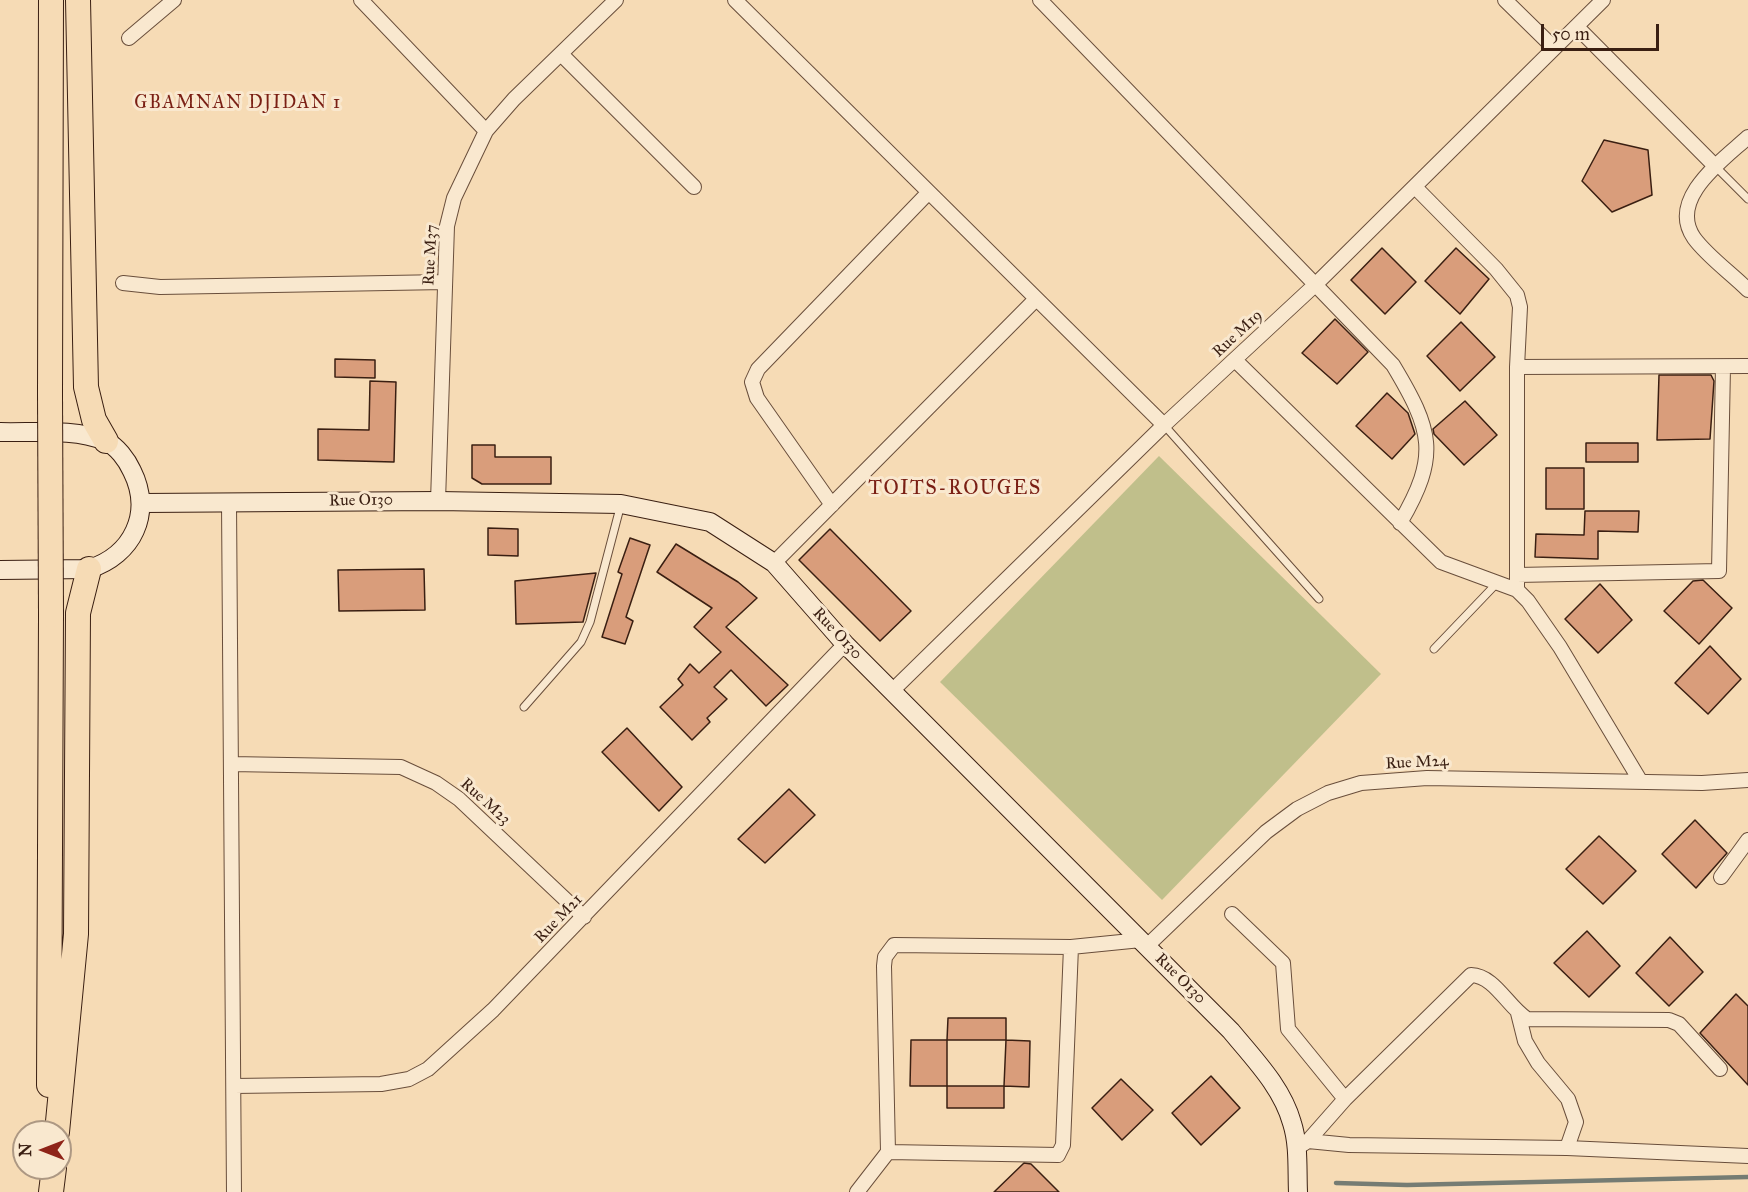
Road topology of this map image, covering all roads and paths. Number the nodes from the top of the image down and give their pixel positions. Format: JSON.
{"nodes":[{"id":1,"x":51,"y":0,"type":"edge"},
{"id":2,"x":78,"y":0,"type":"edge"},
{"id":3,"x":174,"y":0,"type":"edge"},
{"id":4,"x":362,"y":0,"type":"edge"},
{"id":5,"x":616,"y":0,"type":"edge"},
{"id":6,"x":735,"y":0,"type":"edge"},
{"id":7,"x":1040,"y":0,"type":"edge"},
{"id":8,"x":1506,"y":0,"type":"edge"},
{"id":9,"x":1603,"y":0,"type":"edge"},
{"id":10,"x":1577,"y":27,"type":"junction"},
{"id":11,"x":129,"y":38,"type":"dead end"},
{"id":12,"x":1554,"y":48,"type":"junction"},
{"id":13,"x":561,"y":54,"type":"junction"},
{"id":14,"x":486,"y":131,"type":"junction"},
{"id":15,"x":1748,"y":137,"type":"edge"},
{"id":16,"x":1716,"y":167,"type":"junction"},
{"id":17,"x":694,"y":187,"type":"dead end"},
{"id":18,"x":1415,"y":187,"type":"junction"},
{"id":19,"x":928,"y":193,"type":"junction"},
{"id":20,"x":1748,"y":199,"type":"edge"},
{"id":21,"x":445,"y":282,"type":"junction"},
{"id":22,"x":123,"y":283,"type":"dead end"},
{"id":23,"x":1317,"y":284,"type":"junction"},
{"id":24,"x":1748,"y":290,"type":"edge"},
{"id":25,"x":1036,"y":299,"type":"junction"},
{"id":26,"x":1235,"y":360,"type":"junction"},
{"id":27,"x":1748,"y":366,"type":"edge"},
{"id":28,"x":1517,"y":367,"type":"junction"},
{"id":29,"x":1723,"y":367,"type":"junction"},
{"id":30,"x":1164,"y":425,"type":"junction"},
{"id":31,"x":0,"y":432,"type":"edge"},
{"id":32,"x":106,"y":441,"type":"junction"},
{"id":33,"x":438,"y":501,"type":"junction"},
{"id":34,"x":229,"y":502,"type":"junction"},
{"id":35,"x":143,"y":503,"type":"junction"},
{"id":36,"x":621,"y":504,"type":"junction"},
{"id":37,"x":832,"y":505,"type":"junction"},
{"id":38,"x":1400,"y":523,"type":"junction"},
{"id":39,"x":774,"y":563,"type":"junction"},
{"id":40,"x":89,"y":569,"type":"junction"},
{"id":41,"x":0,"y":570,"type":"edge"},
{"id":42,"x":1498,"y":582,"type":"junction"},
{"id":43,"x":1517,"y":583,"type":"junction"},
{"id":44,"x":1319,"y":599,"type":"dead end"},
{"id":45,"x":845,"y":644,"type":"junction"},
{"id":46,"x":1434,"y":649,"type":"dead end"},
{"id":47,"x":893,"y":690,"type":"junction"},
{"id":48,"x":524,"y":707,"type":"dead end"},
{"id":49,"x":231,"y":764,"type":"junction"},
{"id":50,"x":1748,"y":780,"type":"edge"},
{"id":51,"x":1641,"y":782,"type":"junction"},
{"id":52,"x":1748,"y":840,"type":"edge"},
{"id":53,"x":1721,"y":877,"type":"dead end"},
{"id":54,"x":1232,"y":914,"type":"dead end"},
{"id":55,"x":584,"y":917,"type":"junction"},
{"id":56,"x":1144,"y":943,"type":"junction"},
{"id":57,"x":1071,"y":947,"type":"junction"},
{"id":58,"x":1518,"y":1013,"type":"junction"},
{"id":59,"x":1720,"y":1069,"type":"dead end"},
{"id":60,"x":234,"y":1086,"type":"junction"},
{"id":61,"x":1345,"y":1099,"type":"junction"},
{"id":62,"x":50,"y":1120,"type":"edge"},
{"id":63,"x":58,"y":1120,"type":"edge"},
{"id":64,"x":1302,"y":1144,"type":"junction"},
{"id":65,"x":1567,"y":1148,"type":"junction"},
{"id":66,"x":888,"y":1152,"type":"junction"},
{"id":67,"x":1748,"y":1156,"type":"edge"},
{"id":68,"x":234,"y":1192,"type":"edge"},
{"id":69,"x":857,"y":1192,"type":"edge"},
{"id":70,"x":1298,"y":1192,"type":"edge"}],
"edges":[{"from":1,"to":62,"type":"highway","bridge":true},
{"from":2,"to":32,"type":"highway"},
{"from":3,"to":11,"type":"street"},
{"from":4,"to":14,"type":"street"},
{"from":5,"to":13,"type":"street","name":"Rue M37"},
{"from":6,"to":19,"type":"street"},
{"from":7,"to":23,"type":"street"},
{"from":8,"to":12,"type":"street"},
{"from":9,"to":10,"type":"street","name":"Rue M19"},
{"from":10,"to":12,"type":"street","name":"Rue M19"},
{"from":10,"to":16,"type":"street"},
{"from":12,"to":18,"type":"street","name":"Rue M19"},
{"from":13,"to":14,"type":"street","name":"Rue M37"},
{"from":13,"to":17,"type":"street"},
{"from":14,"to":21,"type":"street","name":"Rue M37"},
{"from":15,"to":16,"type":"street"},
{"from":16,"to":20,"type":"lane"},
{"from":16,"to":24,"type":"street"},
{"from":18,"to":23,"type":"street","name":"Rue M19"},
{"from":18,"to":28,"type":"street"},
{"from":19,"to":25,"type":"street"},
{"from":19,"to":37,"type":"street"},
{"from":21,"to":22,"type":"street"},
{"from":21,"to":33,"type":"street","name":"Rue M37"},
{"from":23,"to":26,"type":"street","name":"Rue M19"},
{"from":23,"to":38,"type":"street"},
{"from":25,"to":30,"type":"street"},
{"from":25,"to":37,"type":"street"},
{"from":26,"to":30,"type":"street","name":"Rue M19"},
{"from":26,"to":38,"type":"street"},
{"from":27,"to":29,"type":"street"},
{"from":28,"to":29,"type":"street"},
{"from":28,"to":43,"type":"street"},
{"from":29,"to":43,"type":"street"},
{"from":30,"to":44,"type":"lane"},
{"from":30,"to":47,"type":"street","name":"Rue M19"},
{"from":31,"to":32,"type":"street"},
{"from":32,"to":35,"type":"street"},
{"from":33,"to":34,"type":"street","name":"Rue O130"},
{"from":33,"to":36,"type":"street","name":"Rue O130"},
{"from":34,"to":35,"type":"street","name":"Rue O130"},
{"from":34,"to":49,"type":"street"},
{"from":35,"to":40,"type":"street"},
{"from":36,"to":39,"type":"street","name":"Rue O130"},
{"from":36,"to":48,"type":"lane"},
{"from":37,"to":39,"type":"street"},
{"from":38,"to":42,"type":"street"},
{"from":39,"to":45,"type":"street","name":"Rue O130"},
{"from":40,"to":41,"type":"street"},
{"from":40,"to":63,"type":"highway"},
{"from":42,"to":43,"type":"street"},
{"from":42,"to":46,"type":"lane"},
{"from":43,"to":51,"type":"street"},
{"from":45,"to":47,"type":"street","name":"Rue O130"},
{"from":45,"to":55,"type":"street","name":"Rue M21"},
{"from":47,"to":56,"type":"street","name":"Rue O130"},
{"from":49,"to":55,"type":"street","name":"Rue M23"},
{"from":49,"to":60,"type":"street"},
{"from":50,"to":51,"type":"street","name":"Rue M24"},
{"from":51,"to":56,"type":"street","name":"Rue M24"},
{"from":52,"to":53,"type":"street"},
{"from":54,"to":61,"type":"street"},
{"from":55,"to":60,"type":"street","name":"Rue M21"},
{"from":56,"to":57,"type":"street"},
{"from":56,"to":64,"type":"street","name":"Rue O130"},
{"from":57,"to":66,"type":"street"},
{"from":57,"to":66,"type":"street"},
{"from":58,"to":59,"type":"street"},
{"from":58,"to":61,"type":"street"},
{"from":58,"to":65,"type":"street"},
{"from":60,"to":68,"type":"street"},
{"from":61,"to":64,"type":"street"},
{"from":64,"to":65,"type":"street"},
{"from":64,"to":70,"type":"street","name":"Rue O130"},
{"from":65,"to":67,"type":"street"},
{"from":66,"to":69,"type":"street"}]}
